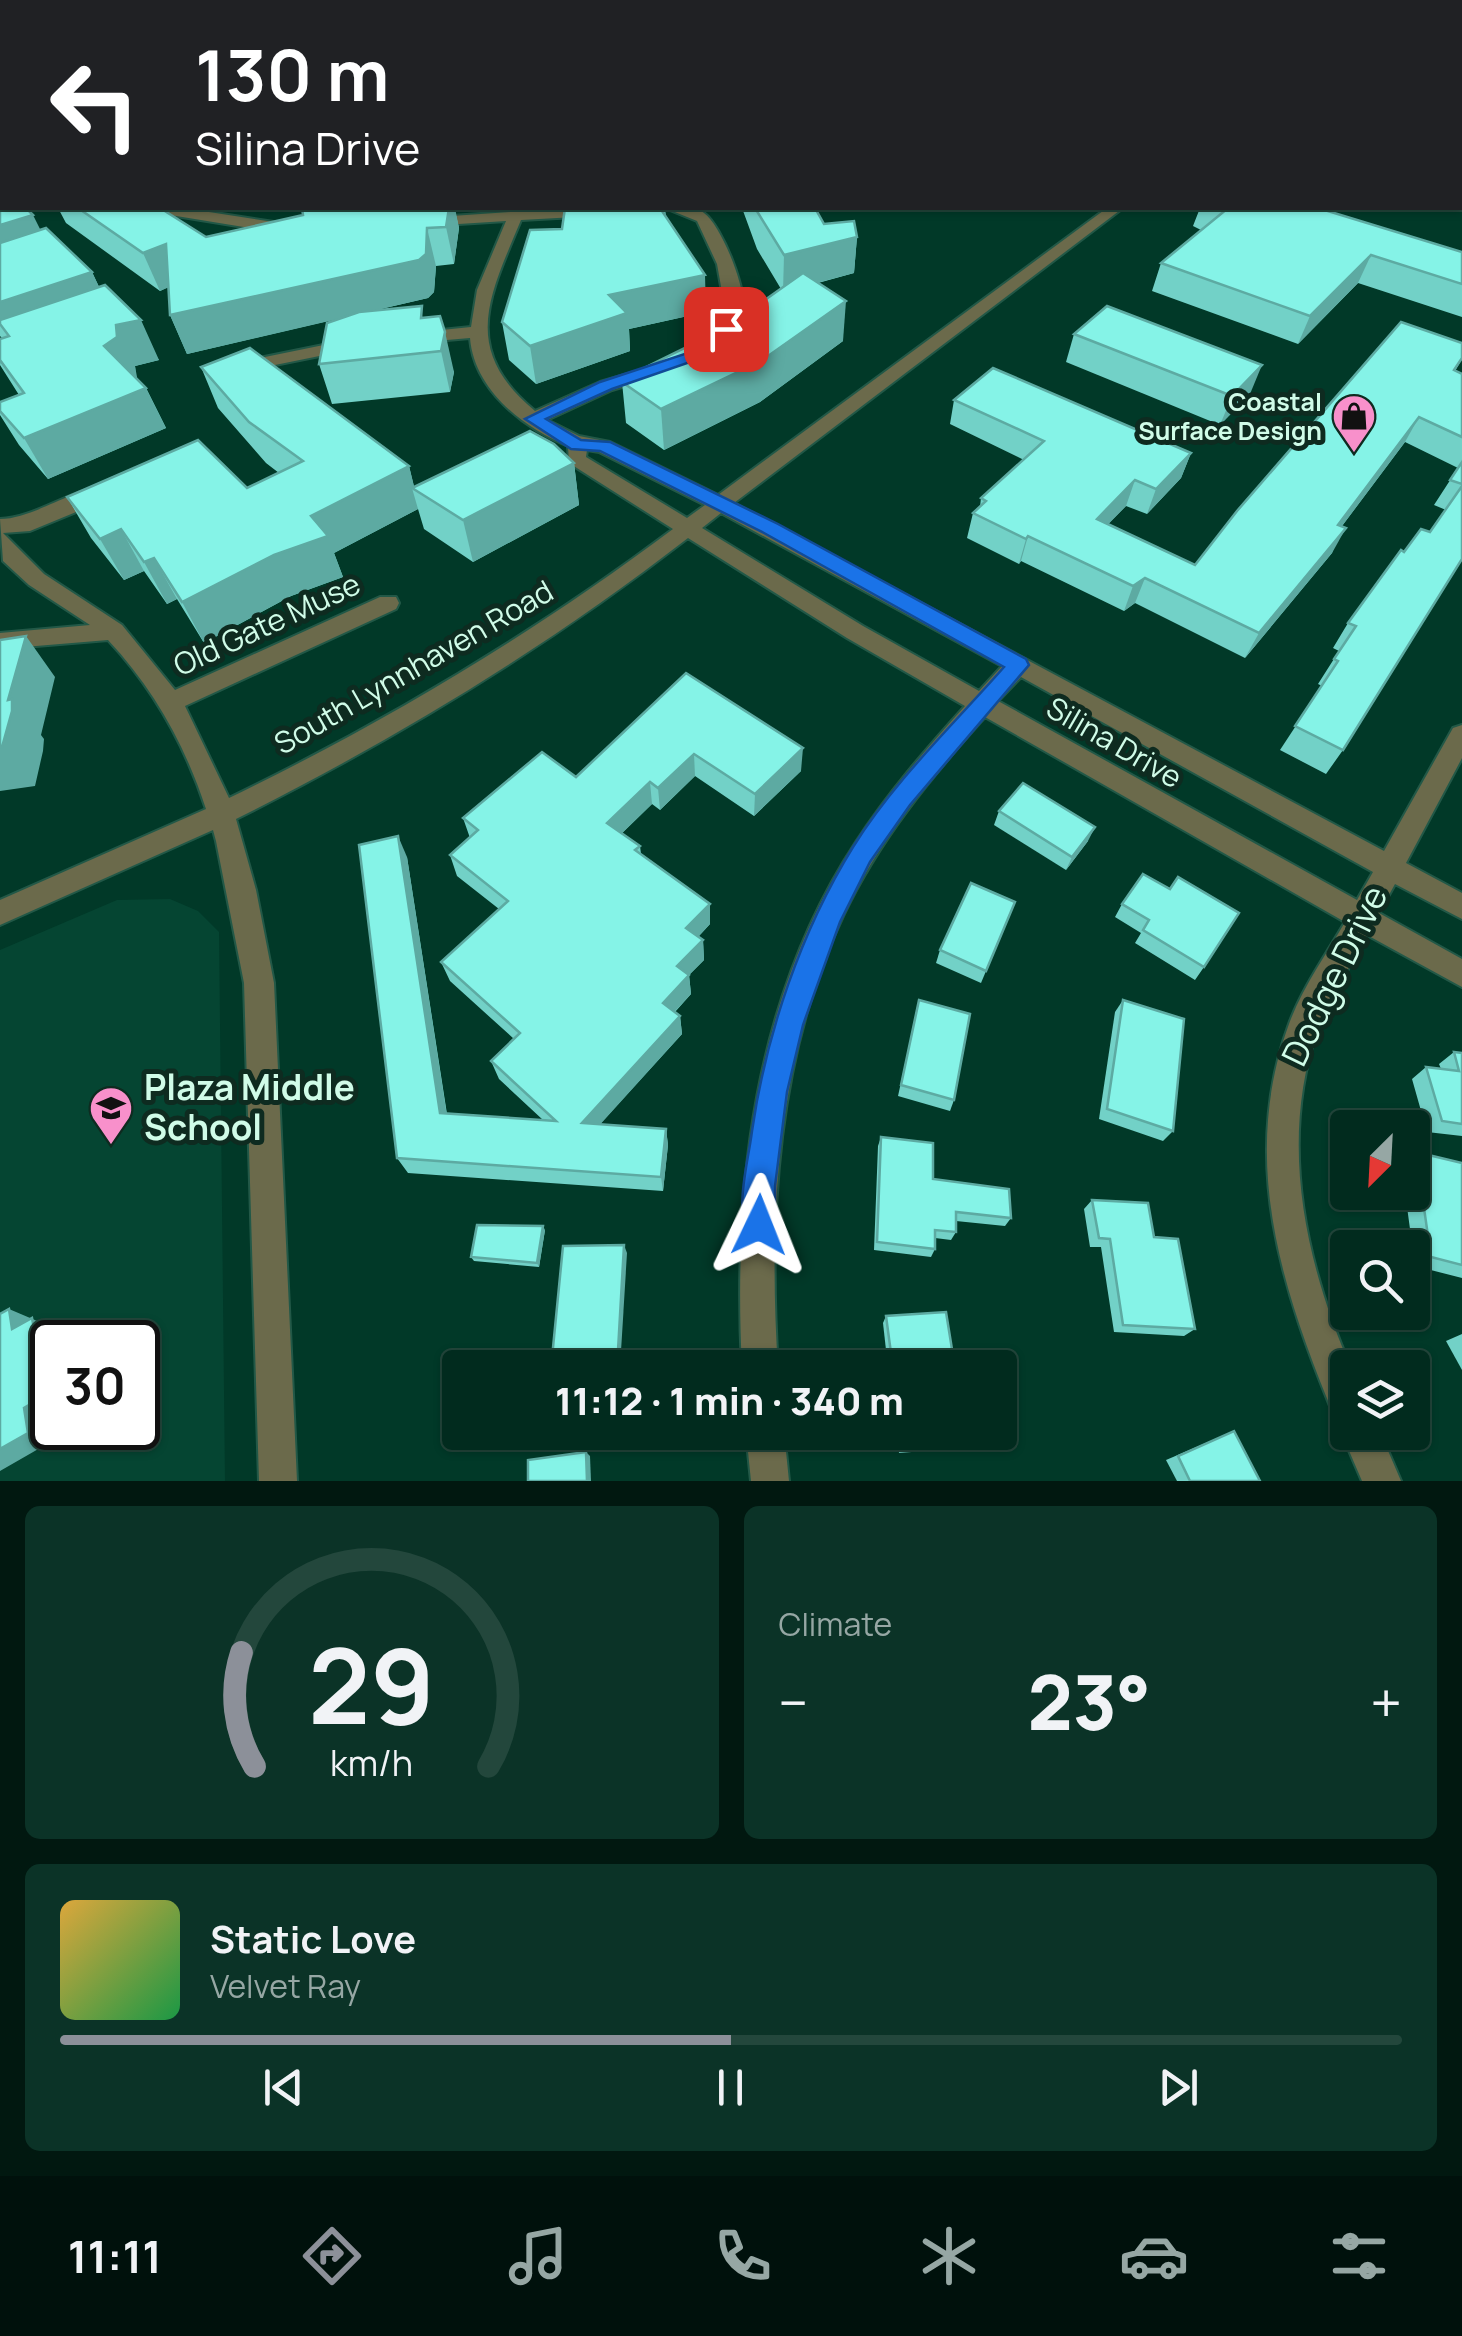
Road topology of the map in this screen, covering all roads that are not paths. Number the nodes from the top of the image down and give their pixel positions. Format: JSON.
{"nodes":[{"id":1,"x":173,"y":210,"type":"edge"},
{"id":2,"x":255,"y":210,"type":"edge"},
{"id":3,"x":583,"y":210,"type":"edge"},
{"id":4,"x":687,"y":210,"type":"edge"},
{"id":5,"x":1113,"y":210,"type":"edge"},
{"id":6,"x":518,"y":212,"type":"edge"},
{"id":7,"x":404,"y":222,"type":"edge"},
{"id":8,"x":235,"y":224,"type":"junction"},
{"id":9,"x":310,"y":228,"type":"edge"},
{"id":10,"x":477,"y":332,"type":"junction"},
{"id":11,"x":224,"y":371,"type":"edge"},
{"id":12,"x":533,"y":419,"type":"junction"},
{"id":13,"x":578,"y":446,"type":"junction"},
{"id":14,"x":116,"y":488,"type":"edge"},
{"id":15,"x":720,"y":504,"type":"junction"},
{"id":16,"x":0,"y":526,"type":"edge"},
{"id":17,"x":687,"y":531,"type":"junction"},
{"id":18,"x":3,"y":551,"type":"edge"},
{"id":19,"x":388,"y":603,"type":"dead end"},
{"id":20,"x":114,"y":631,"type":"junction"},
{"id":21,"x":0,"y":641,"type":"edge"},
{"id":22,"x":1018,"y":665,"type":"junction"},
{"id":23,"x":172,"y":702,"type":"junction"},
{"id":24,"x":980,"y":704,"type":"junction"},
{"id":25,"x":1462,"y":736,"type":"edge"},
{"id":26,"x":218,"y":816,"type":"junction"},
{"id":27,"x":1387,"y":868,"type":"junction"},
{"id":28,"x":1462,"y":907,"type":"edge"},
{"id":29,"x":0,"y":913,"type":"edge"},
{"id":30,"x":1358,"y":919,"type":"junction"},
{"id":31,"x":1462,"y":974,"type":"edge"},
{"id":32,"x":760,"y":1350,"type":"edge"},
{"id":33,"x":1330,"y":1365,"type":"edge"},
{"id":34,"x":767,"y":1450,"type":"edge"},
{"id":35,"x":1368,"y":1450,"type":"edge"},
{"id":36,"x":278,"y":1481,"type":"edge"},
{"id":37,"x":770,"y":1481,"type":"edge"},
{"id":38,"x":1382,"y":1481,"type":"edge"}],
"edges":[{"from":1,"to":8,"type":"street"},
{"from":2,"to":8,"type":"street"},
{"from":3,"to":6,"type":"street"},
{"from":4,"to":12,"type":"street"},
{"from":5,"to":15,"type":"street","name":"South Lynnhaven Road"},
{"from":6,"to":7,"type":"street"},
{"from":6,"to":10,"type":"street"},
{"from":8,"to":9,"type":"street"},
{"from":10,"to":11,"type":"street"},
{"from":10,"to":12,"type":"street"},
{"from":12,"to":13,"type":"street"},
{"from":13,"to":15,"type":"street","name":"Silina Drive"},
{"from":13,"to":17,"type":"street","name":"Silina Drive"},
{"from":14,"to":16,"type":"street"},
{"from":15,"to":17,"type":"street","name":"South Lynnhaven Road"},
{"from":15,"to":22,"type":"street","name":"Silina Drive"},
{"from":17,"to":24,"type":"street","name":"Silina Drive"},
{"from":17,"to":26,"type":"street","name":"South Lynnhaven Road"},
{"from":18,"to":20,"type":"street"},
{"from":19,"to":23,"type":"street","name":"Old Gate Muse"},
{"from":20,"to":21,"type":"street"},
{"from":20,"to":23,"type":"street"},
{"from":22,"to":24,"type":"street"},
{"from":22,"to":27,"type":"street","name":"Silina Drive"},
{"from":23,"to":26,"type":"street"},
{"from":24,"to":30,"type":"street","name":"Silina Drive"},
{"from":24,"to":32,"type":"street"},
{"from":25,"to":27,"type":"street","name":"Dodge Drive"},
{"from":26,"to":29,"type":"street","name":"South Lynnhaven Road"},
{"from":26,"to":36,"type":"street"},
{"from":27,"to":28,"type":"street","name":"Silina Drive"},
{"from":27,"to":30,"type":"street","name":"Dodge Drive"},
{"from":30,"to":31,"type":"street","name":"Silina Drive"},
{"from":30,"to":33,"type":"street","name":"Dodge Drive"},
{"from":34,"to":37,"type":"street"},
{"from":35,"to":38,"type":"street"}]}
